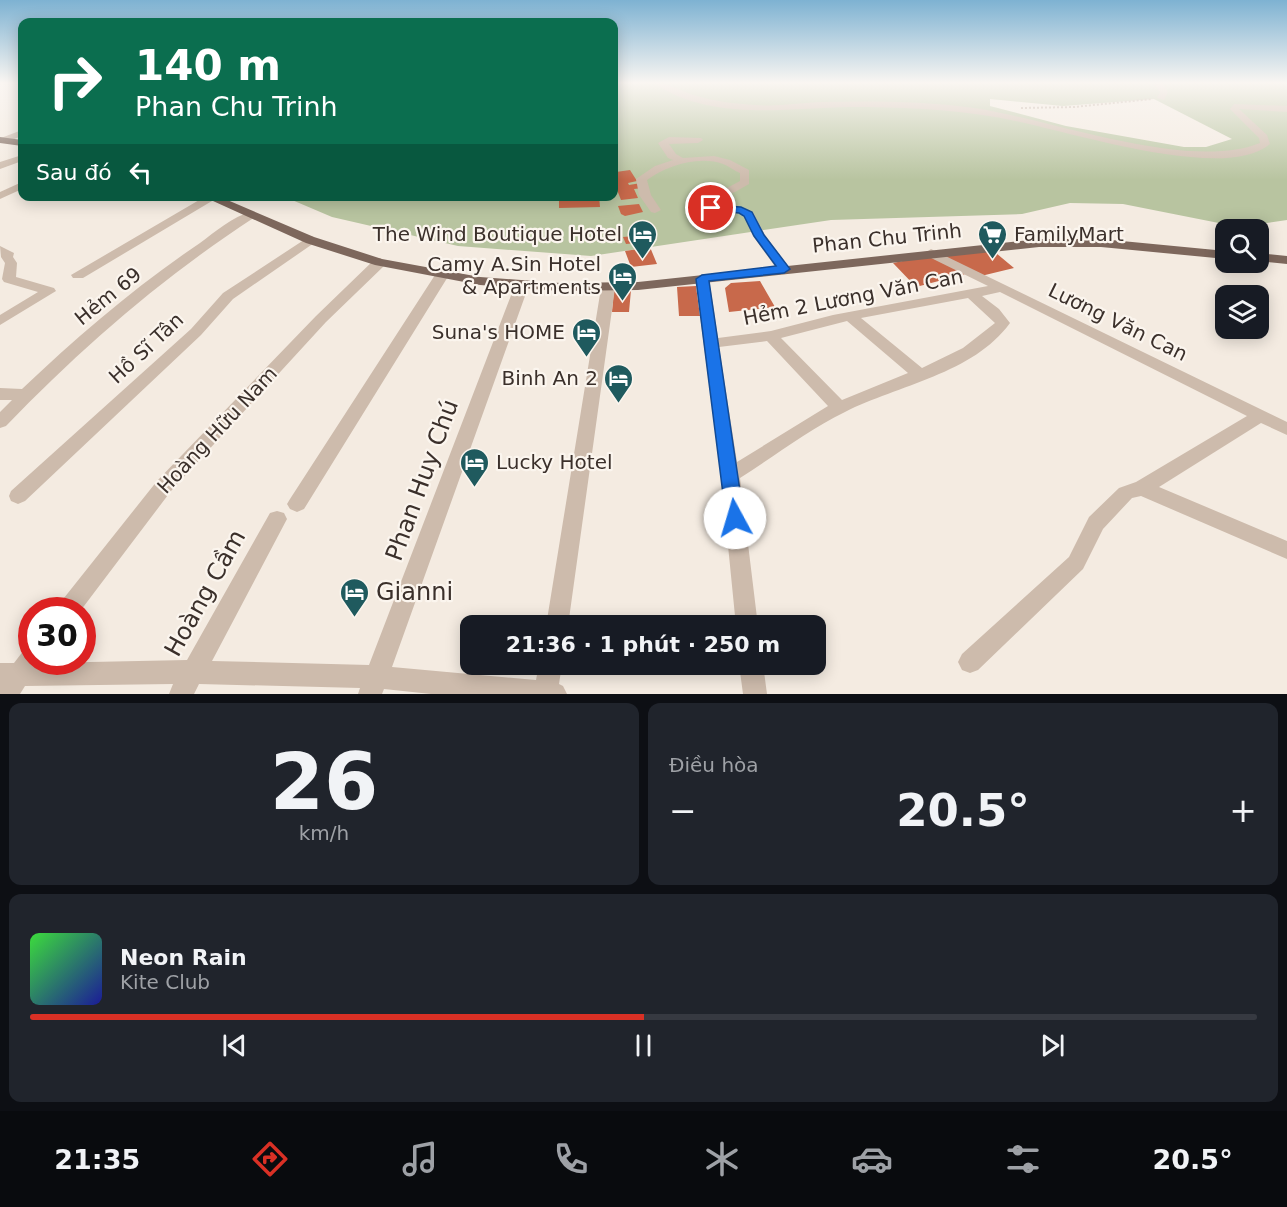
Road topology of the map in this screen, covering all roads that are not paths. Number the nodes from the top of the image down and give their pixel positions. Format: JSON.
{"nodes":[{"id":1,"x":1005,"y":115,"type":"edge"},
{"id":2,"x":1241,"y":115,"type":"edge"},
{"id":3,"x":18,"y":135,"type":"edge"},
{"id":4,"x":698,"y":140,"type":"dead end"},
{"id":5,"x":4,"y":141,"type":"edge"},
{"id":6,"x":18,"y":159,"type":"edge"},
{"id":7,"x":682,"y":161,"type":"junction"},
{"id":8,"x":0,"y":166,"type":"edge"},
{"id":9,"x":18,"y":187,"type":"edge"},
{"id":10,"x":0,"y":196,"type":"edge"},
{"id":11,"x":202,"y":201,"type":"edge"},
{"id":12,"x":218,"y":201,"type":"edge"},
{"id":13,"x":655,"y":210,"type":"dead end"},
{"id":14,"x":251,"y":215,"type":"junction"},
{"id":15,"x":310,"y":240,"type":"junction"},
{"id":16,"x":0,"y":250,"type":"edge"},
{"id":17,"x":931,"y":252,"type":"junction"},
{"id":18,"x":1215,"y":254,"type":"edge"},
{"id":19,"x":1269,"y":258,"type":"edge"},
{"id":20,"x":1287,"y":260,"type":"edge"},
{"id":21,"x":380,"y":262,"type":"junction"},
{"id":22,"x":784,"y":269,"type":"junction"},
{"id":23,"x":78,"y":275,"type":"dead end"},
{"id":24,"x":442,"y":276,"type":"junction"},
{"id":25,"x":702,"y":279,"type":"junction"},
{"id":26,"x":522,"y":285,"type":"junction"},
{"id":27,"x":609,"y":288,"type":"junction"},
{"id":28,"x":1002,"y":288,"type":"junction"},
{"id":29,"x":970,"y":293,"type":"junction"},
{"id":30,"x":850,"y":316,"type":"junction"},
{"id":31,"x":0,"y":321,"type":"edge"},
{"id":32,"x":771,"y":336,"type":"junction"},
{"id":33,"x":712,"y":343,"type":"junction"},
{"id":34,"x":919,"y":374,"type":"junction"},
{"id":35,"x":0,"y":394,"type":"edge"},
{"id":36,"x":26,"y":395,"type":"junction"},
{"id":37,"x":839,"y":407,"type":"junction"},
{"id":38,"x":1260,"y":416,"type":"junction"},
{"id":39,"x":0,"y":422,"type":"edge"},
{"id":40,"x":1287,"y":429,"type":"edge"},
{"id":41,"x":730,"y":475,"type":"junction"},
{"id":42,"x":1142,"y":488,"type":"junction"},
{"id":43,"x":18,"y":496,"type":"dead end"},
{"id":44,"x":297,"y":504,"type":"dead end"},
{"id":45,"x":277,"y":519,"type":"dead end"},
{"id":46,"x":1287,"y":550,"type":"edge"},
{"id":47,"x":78,"y":597,"type":"edge"},
{"id":48,"x":559,"y":615,"type":"edge"},
{"id":49,"x":746,"y":615,"type":"edge"},
{"id":50,"x":970,"y":662,"type":"dead end"},
{"id":51,"x":192,"y":672,"type":"junction"},
{"id":52,"x":551,"y":675,"type":"edge"},
{"id":53,"x":752,"y":675,"type":"edge"},
{"id":54,"x":14,"y":676,"type":"edge"},
{"id":55,"x":373,"y":686,"type":"edge"},
{"id":56,"x":181,"y":694,"type":"edge"},
{"id":57,"x":551,"y":694,"type":"edge"},
{"id":58,"x":754,"y":694,"type":"edge"}],
"edges":[{"from":1,"to":2,"type":"street"},
{"from":3,"to":5,"type":"street"},
{"from":4,"to":7,"type":"street"},
{"from":6,"to":8,"type":"street"},
{"from":7,"to":13,"type":"street"},
{"from":7,"to":22,"type":"street"},
{"from":9,"to":10,"type":"street"},
{"from":11,"to":23,"type":"street"},
{"from":12,"to":14,"type":"main road","name":"Phan Chu Trinh"},
{"from":14,"to":15,"type":"main road","name":"Phan Chu Trinh"},
{"from":14,"to":36,"type":"street","name":"Hẻm 69"},
{"from":15,"to":21,"type":"main road","name":"Phan Chu Trinh"},
{"from":15,"to":43,"type":"street","name":"Hồ Sĩ Tân"},
{"from":16,"to":31,"type":"street"},
{"from":17,"to":18,"type":"main road","name":"Phan Chu Trinh"},
{"from":17,"to":22,"type":"main road","name":"Phan Chu Trinh"},
{"from":17,"to":28,"type":"street","name":"Lương Văn Can"},
{"from":19,"to":20,"type":"main road"},
{"from":21,"to":24,"type":"main road","name":"Phan Chu Trinh"},
{"from":21,"to":47,"type":"street","name":"Hoàng Hữu Nam"},
{"from":22,"to":25,"type":"main road","name":"Phan Chu Trinh"},
{"from":24,"to":26,"type":"main road","name":"Phan Chu Trinh"},
{"from":24,"to":44,"type":"street"},
{"from":25,"to":27,"type":"main road","name":"Phan Chu Trinh"},
{"from":25,"to":33,"type":"street"},
{"from":26,"to":27,"type":"main road","name":"Phan Chu Trinh"},
{"from":26,"to":55,"type":"street","name":"Phan Huy Chú"},
{"from":27,"to":48,"type":"street"},
{"from":28,"to":29,"type":"street","name":"Hẻm 2 Lương Văn Can"},
{"from":28,"to":38,"type":"street","name":"Lương Văn Can"},
{"from":29,"to":30,"type":"street","name":"Hẻm 2 Lương Văn Can"},
{"from":29,"to":34,"type":"street"},
{"from":30,"to":32,"type":"street","name":"Hẻm 2 Lương Văn Can"},
{"from":30,"to":34,"type":"street"},
{"from":32,"to":33,"type":"street","name":"Hẻm 2 Lương Văn Can"},
{"from":32,"to":37,"type":"street"},
{"from":33,"to":41,"type":"street"},
{"from":34,"to":37,"type":"street"},
{"from":35,"to":36,"type":"street"},
{"from":36,"to":39,"type":"street","name":"Hẻm 69"},
{"from":37,"to":41,"type":"street"},
{"from":38,"to":40,"type":"street","name":"Lương Văn Can"},
{"from":38,"to":42,"type":"street"},
{"from":41,"to":49,"type":"street"},
{"from":42,"to":46,"type":"street"},
{"from":42,"to":50,"type":"street"},
{"from":45,"to":51,"type":"street","name":"Hoàng Cầm"},
{"from":51,"to":54,"type":"street"},
{"from":51,"to":55,"type":"street"},
{"from":51,"to":56,"type":"street","name":"Hoàng Cầm"},
{"from":52,"to":57,"type":"street"},
{"from":53,"to":58,"type":"street"},
{"from":55,"to":57,"type":"street"}]}
